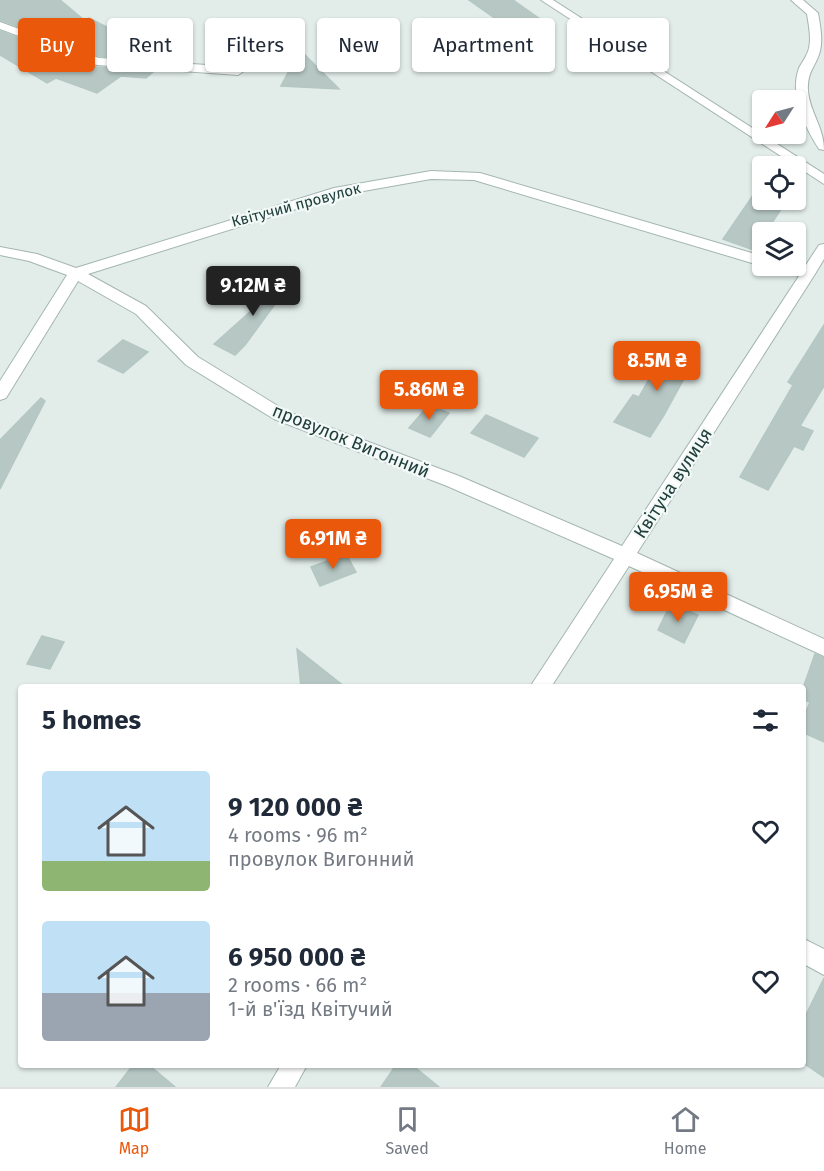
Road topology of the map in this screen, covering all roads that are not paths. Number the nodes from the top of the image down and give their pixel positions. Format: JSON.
{"nodes":[{"id":1,"x":546,"y":0,"type":"edge"},
{"id":2,"x":796,"y":0,"type":"edge"},
{"id":3,"x":0,"y":24,"type":"edge"},
{"id":4,"x":819,"y":50,"type":"edge"},
{"id":5,"x":205,"y":68,"type":"edge"},
{"id":6,"x":824,"y":146,"type":"edge"},
{"id":7,"x":824,"y":180,"type":"edge"},
{"id":8,"x":824,"y":248,"type":"edge"},
{"id":9,"x":0,"y":251,"type":"edge"},
{"id":10,"x":752,"y":258,"type":"edge"},
{"id":11,"x":76,"y":273,"type":"junction"},
{"id":12,"x":808,"y":274,"type":"joint"},
{"id":13,"x":0,"y":394,"type":"edge"},
{"id":14,"x":626,"y":556,"type":"junction"},
{"id":15,"x":824,"y":648,"type":"edge"},
{"id":16,"x":542,"y":684,"type":"edge"},
{"id":17,"x":806,"y":952,"type":"edge"},
{"id":18,"x":824,"y":963,"type":"edge"},
{"id":19,"x":293,"y":1068,"type":"edge"},
{"id":20,"x":281,"y":1087,"type":"edge"}],
"edges":[{"from":1,"to":7,"type":"street"},
{"from":2,"to":4,"type":"street"},
{"from":3,"to":5,"type":"street"},
{"from":4,"to":6,"type":"street"},
{"from":8,"to":12,"type":"street","name":"Квітуча вулиця"},
{"from":9,"to":11,"type":"street","name":"провулок Вигонний"},
{"from":10,"to":11,"type":"street","name":"Квітучий провулок"},
{"from":11,"to":13,"type":"street"},
{"from":11,"to":14,"type":"street","name":"провулок Вигонний"},
{"from":12,"to":14,"type":"street","name":"Квітуча вулиця"},
{"from":14,"to":15,"type":"street","name":"провулок Вигонний"},
{"from":14,"to":16,"type":"street","name":"Квітуча вулиця"},
{"from":17,"to":18,"type":"street"},
{"from":19,"to":20,"type":"street"}]}
